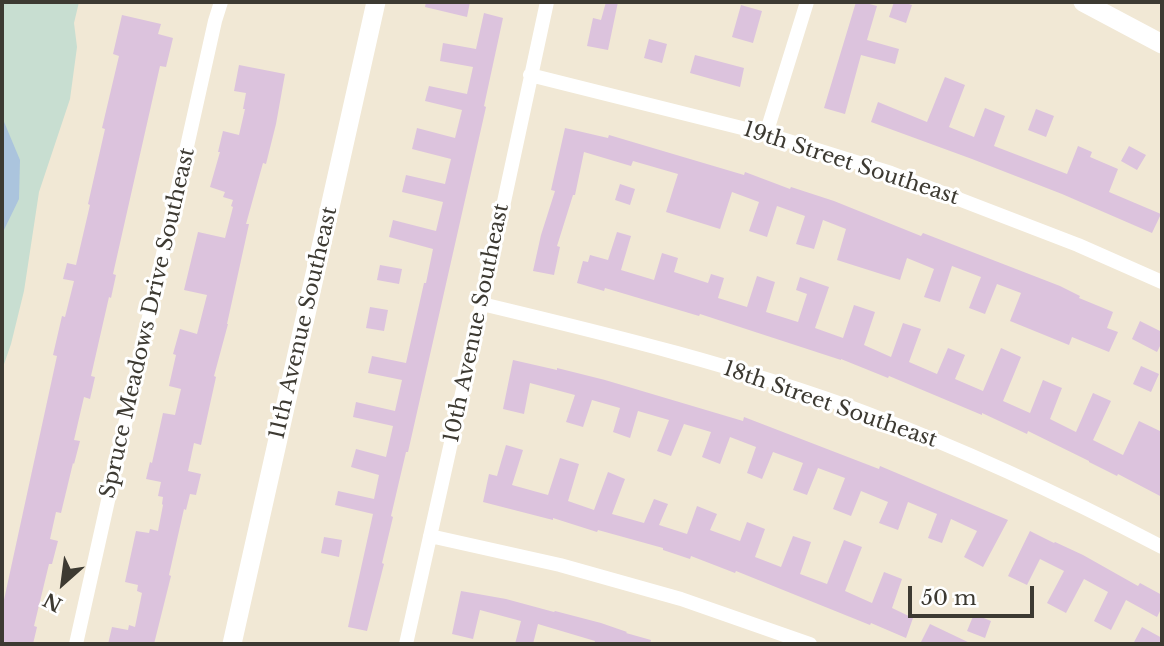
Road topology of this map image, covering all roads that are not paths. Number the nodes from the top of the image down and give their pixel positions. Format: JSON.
{"nodes":[{"id":1,"x":221,"y":2,"type":"edge"},
{"id":2,"x":376,"y":2,"type":"edge"},
{"id":3,"x":547,"y":2,"type":"edge"},
{"id":4,"x":807,"y":2,"type":"edge"},
{"id":5,"x":1083,"y":2,"type":"edge"},
{"id":6,"x":1162,"y":44,"type":"edge"},
{"id":7,"x":530,"y":75,"type":"junction"},
{"id":8,"x":766,"y":134,"type":"junction"},
{"id":9,"x":1162,"y":282,"type":"edge"},
{"id":10,"x":482,"y":304,"type":"junction"},
{"id":11,"x":430,"y":536,"type":"junction"},
{"id":12,"x":1162,"y":547,"type":"edge"},
{"id":13,"x":76,"y":644,"type":"edge"},
{"id":14,"x":232,"y":644,"type":"edge"},
{"id":15,"x":406,"y":644,"type":"edge"},
{"id":16,"x":810,"y":644,"type":"edge"}],
"edges":[{"from":1,"to":13,"type":"street","name":"Spruce Meadows Drive Southeast"},
{"from":2,"to":14,"type":"main road","name":"11th Avenue Southeast"},
{"from":3,"to":7,"type":"street","name":"10th Avenue Southeast"},
{"from":4,"to":8,"type":"street"},
{"from":5,"to":6,"type":"main road"},
{"from":7,"to":8,"type":"street","name":"19th Street Southeast"},
{"from":7,"to":10,"type":"street","name":"10th Avenue Southeast"},
{"from":8,"to":9,"type":"street","name":"19th Street Southeast"},
{"from":10,"to":11,"type":"street","name":"10th Avenue Southeast"},
{"from":10,"to":12,"type":"street","name":"18th Street Southeast"},
{"from":11,"to":15,"type":"street","name":"10th Avenue Southeast"},
{"from":11,"to":16,"type":"street"}]}
